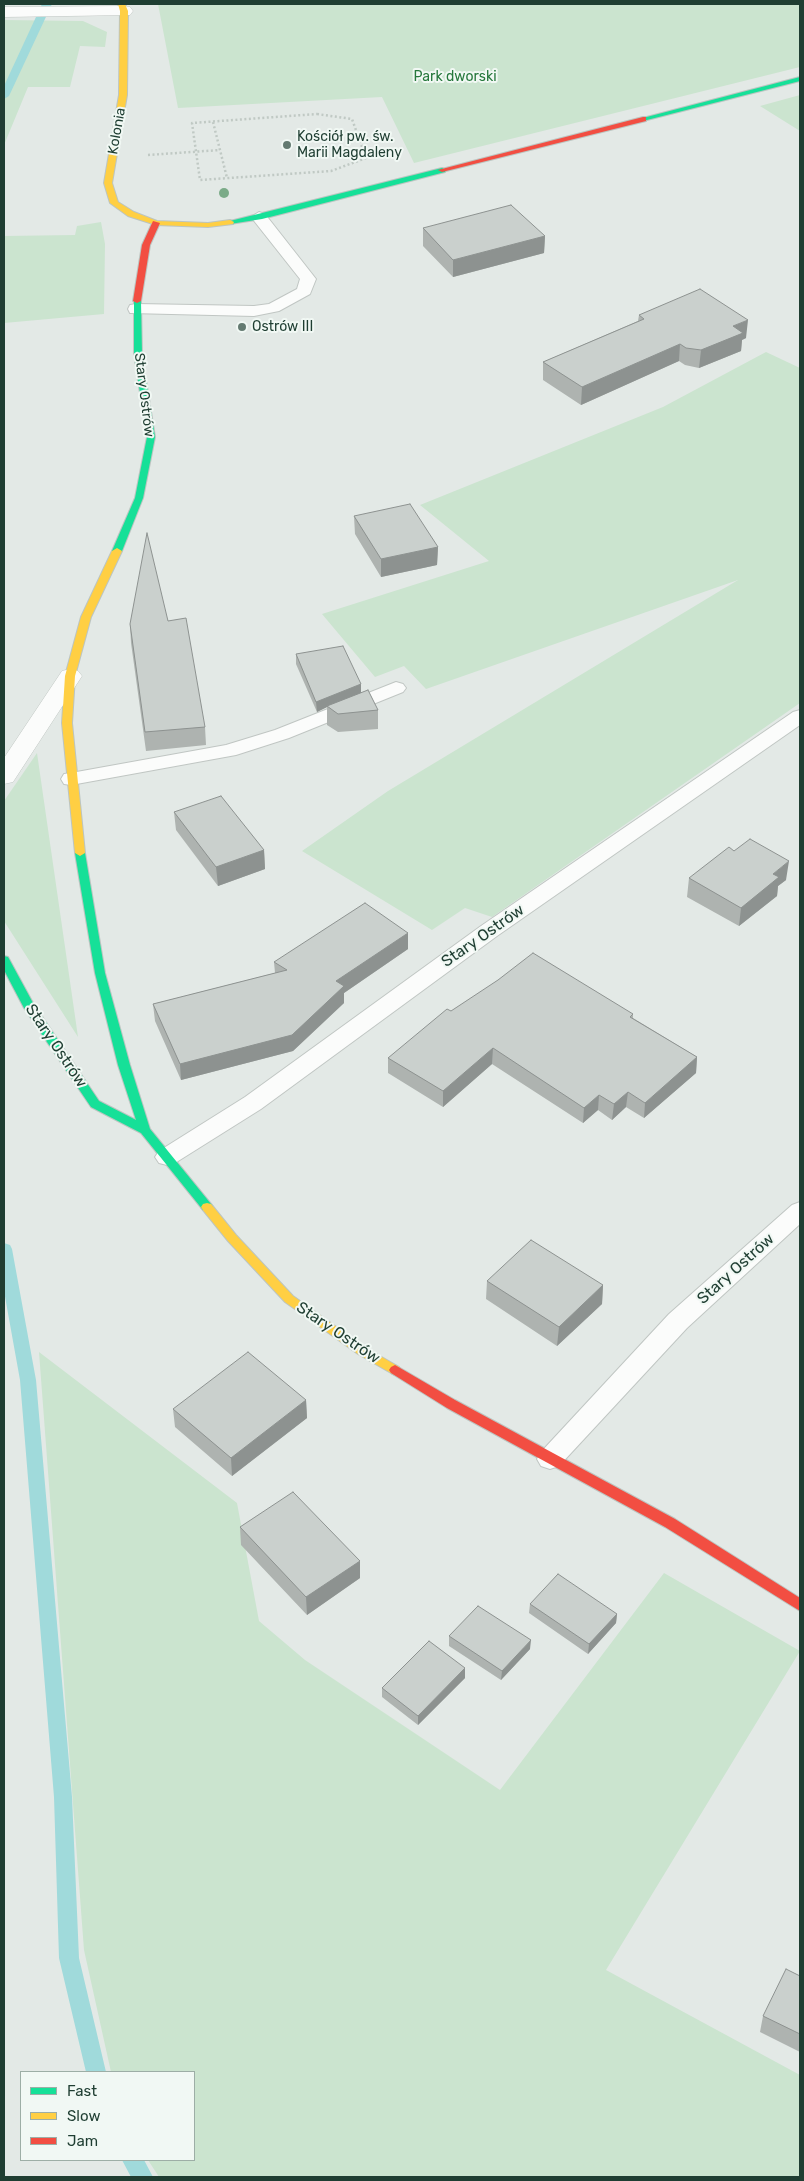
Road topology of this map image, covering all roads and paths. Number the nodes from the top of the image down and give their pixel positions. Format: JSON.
{"nodes":[{"id":1,"x":123,"y":7,"type":"edge"},
{"id":2,"x":4,"y":12,"type":"edge"},
{"id":3,"x":800,"y":78,"type":"edge"},
{"id":4,"x":213,"y":122,"type":"junction"},
{"id":5,"x":220,"y":150,"type":"junction"},
{"id":6,"x":196,"y":152,"type":"junction"},
{"id":7,"x":147,"y":155,"type":"dead end"},
{"id":8,"x":227,"y":178,"type":"junction"},
{"id":9,"x":259,"y":216,"type":"junction"},
{"id":10,"x":156,"y":223,"type":"junction"},
{"id":11,"x":136,"y":309,"type":"junction"},
{"id":12,"x":70,"y":676,"type":"junction"},
{"id":13,"x":396,"y":688,"type":"dead end"},
{"id":14,"x":800,"y":716,"type":"edge"},
{"id":15,"x":4,"y":776,"type":"edge"},
{"id":16,"x":71,"y":779,"type":"junction"},
{"id":17,"x":4,"y":960,"type":"edge"},
{"id":18,"x":145,"y":1130,"type":"junction"},
{"id":19,"x":168,"y":1157,"type":"junction"},
{"id":20,"x":800,"y":1211,"type":"edge"},
{"id":21,"x":550,"y":1459,"type":"junction"},
{"id":22,"x":800,"y":1605,"type":"edge"}],
"edges":[{"from":1,"to":2,"type":"street","name":"Kolonia"},
{"from":1,"to":10,"type":"street","name":"Kolonia"},
{"from":3,"to":9,"type":"street","name":"Kolonia"},
{"from":4,"to":5,"type":"path"},
{"from":4,"to":6,"type":"path"},
{"from":4,"to":8,"type":"path"},
{"from":5,"to":6,"type":"path"},
{"from":5,"to":8,"type":"path"},
{"from":6,"to":7,"type":"path"},
{"from":6,"to":8,"type":"path"},
{"from":9,"to":10,"type":"street","name":"Kolonia"},
{"from":9,"to":11,"type":"lane"},
{"from":10,"to":11,"type":"street","name":"Stary Ostrów"},
{"from":11,"to":12,"type":"street","name":"Stary Ostrów"},
{"from":12,"to":15,"type":"street","name":"Stary Ostrów"},
{"from":12,"to":16,"type":"street","name":"Stary Ostrów"},
{"from":13,"to":16,"type":"lane"},
{"from":14,"to":19,"type":"lane","name":"Stary Ostrów"},
{"from":16,"to":18,"type":"street","name":"Stary Ostrów"},
{"from":17,"to":18,"type":"street","name":"Stary Ostrów"},
{"from":18,"to":19,"type":"street","name":"Stary Ostrów"},
{"from":19,"to":21,"type":"street","name":"Stary Ostrów"},
{"from":20,"to":21,"type":"lane","name":"Stary Ostrów"},
{"from":21,"to":22,"type":"street","name":"Stary Ostrów"}]}
